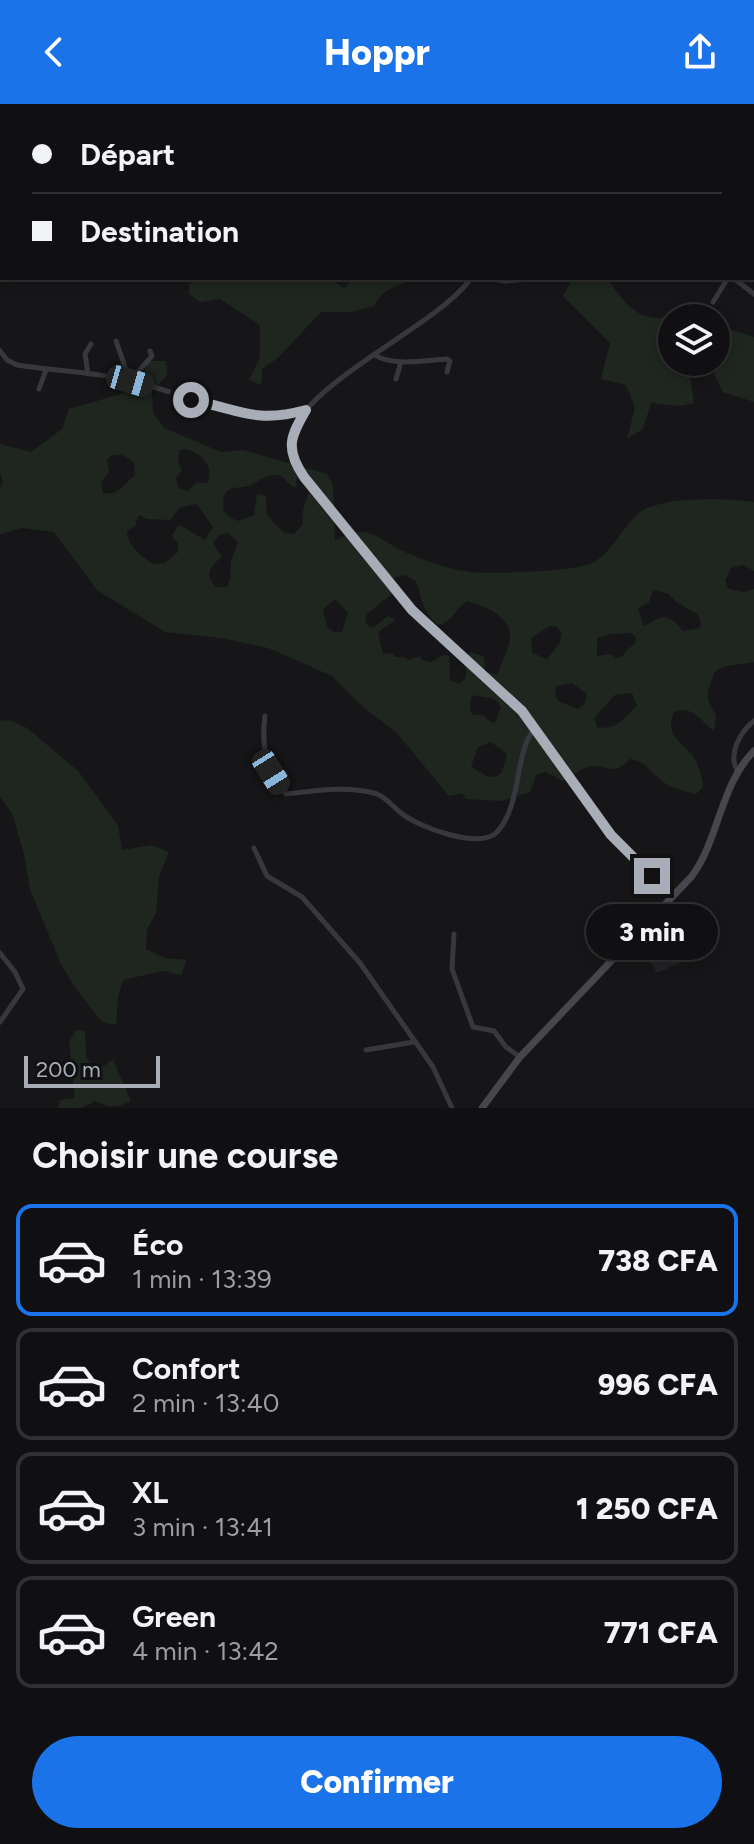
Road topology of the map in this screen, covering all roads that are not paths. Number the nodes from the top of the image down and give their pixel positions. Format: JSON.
{"nodes":[{"id":1,"x":470,"y":280,"type":"edge"},
{"id":2,"x":729,"y":280,"type":"edge"},
{"id":3,"x":733,"y":280,"type":"edge"},
{"id":4,"x":754,"y":294,"type":"edge"},
{"id":5,"x":713,"y":302,"type":"dead end"},
{"id":6,"x":116,"y":341,"type":"dead end"},
{"id":7,"x":91,"y":344,"type":"dead end"},
{"id":8,"x":0,"y":351,"type":"edge"},
{"id":9,"x":150,"y":351,"type":"dead end"},
{"id":10,"x":375,"y":355,"type":"junction"},
{"id":11,"x":402,"y":361,"type":"junction"},
{"id":12,"x":46,"y":370,"type":"junction"},
{"id":13,"x":447,"y":372,"type":"dead end"},
{"id":14,"x":88,"y":374,"type":"junction"},
{"id":15,"x":396,"y":379,"type":"dead end"},
{"id":16,"x":130,"y":381,"type":"junction"},
{"id":17,"x":39,"y":389,"type":"dead end"},
{"id":18,"x":191,"y":400,"type":"junction"},
{"id":19,"x":306,"y":410,"type":"junction"},
{"id":20,"x":187,"y":417,"type":"dead end"},
{"id":21,"x":265,"y":716,"type":"dead end"},
{"id":22,"x":754,"y":721,"type":"edge"},
{"id":23,"x":534,"y":729,"type":"junction"},
{"id":24,"x":754,"y":751,"type":"edge"},
{"id":25,"x":737,"y":770,"type":"junction"},
{"id":26,"x":254,"y":848,"type":"dead end"},
{"id":27,"x":672,"y":896,"type":"junction"},
{"id":28,"x":454,"y":934,"type":"dead end"},
{"id":29,"x":0,"y":953,"type":"edge"},
{"id":30,"x":0,"y":1022,"type":"edge"},
{"id":31,"x":414,"y":1042,"type":"junction"},
{"id":32,"x":366,"y":1050,"type":"dead end"},
{"id":33,"x":520,"y":1057,"type":"junction"},
{"id":34,"x":452,"y":1108,"type":"edge"},
{"id":35,"x":482,"y":1108,"type":"edge"}],
"edges":[{"from":1,"to":10,"type":"street"},
{"from":2,"to":5,"type":"street"},
{"from":3,"to":4,"type":"street"},
{"from":6,"to":16,"type":"street"},
{"from":7,"to":14,"type":"street"},
{"from":8,"to":12,"type":"street"},
{"from":9,"to":16,"type":"street"},
{"from":10,"to":11,"type":"street"},
{"from":10,"to":19,"type":"street"},
{"from":11,"to":13,"type":"street"},
{"from":11,"to":15,"type":"street"},
{"from":12,"to":14,"type":"street"},
{"from":12,"to":17,"type":"street"},
{"from":14,"to":16,"type":"street"},
{"from":16,"to":18,"type":"street"},
{"from":18,"to":19,"type":"street"},
{"from":18,"to":20,"type":"street"},
{"from":19,"to":23,"type":"street"},
{"from":21,"to":23,"type":"street"},
{"from":22,"to":25,"type":"street"},
{"from":23,"to":27,"type":"street"},
{"from":24,"to":25,"type":"main road"},
{"from":25,"to":27,"type":"main road"},
{"from":26,"to":31,"type":"street"},
{"from":27,"to":33,"type":"main road"},
{"from":28,"to":33,"type":"street"},
{"from":29,"to":30,"type":"street"},
{"from":31,"to":32,"type":"street"},
{"from":31,"to":34,"type":"street"},
{"from":33,"to":35,"type":"main road"}]}
